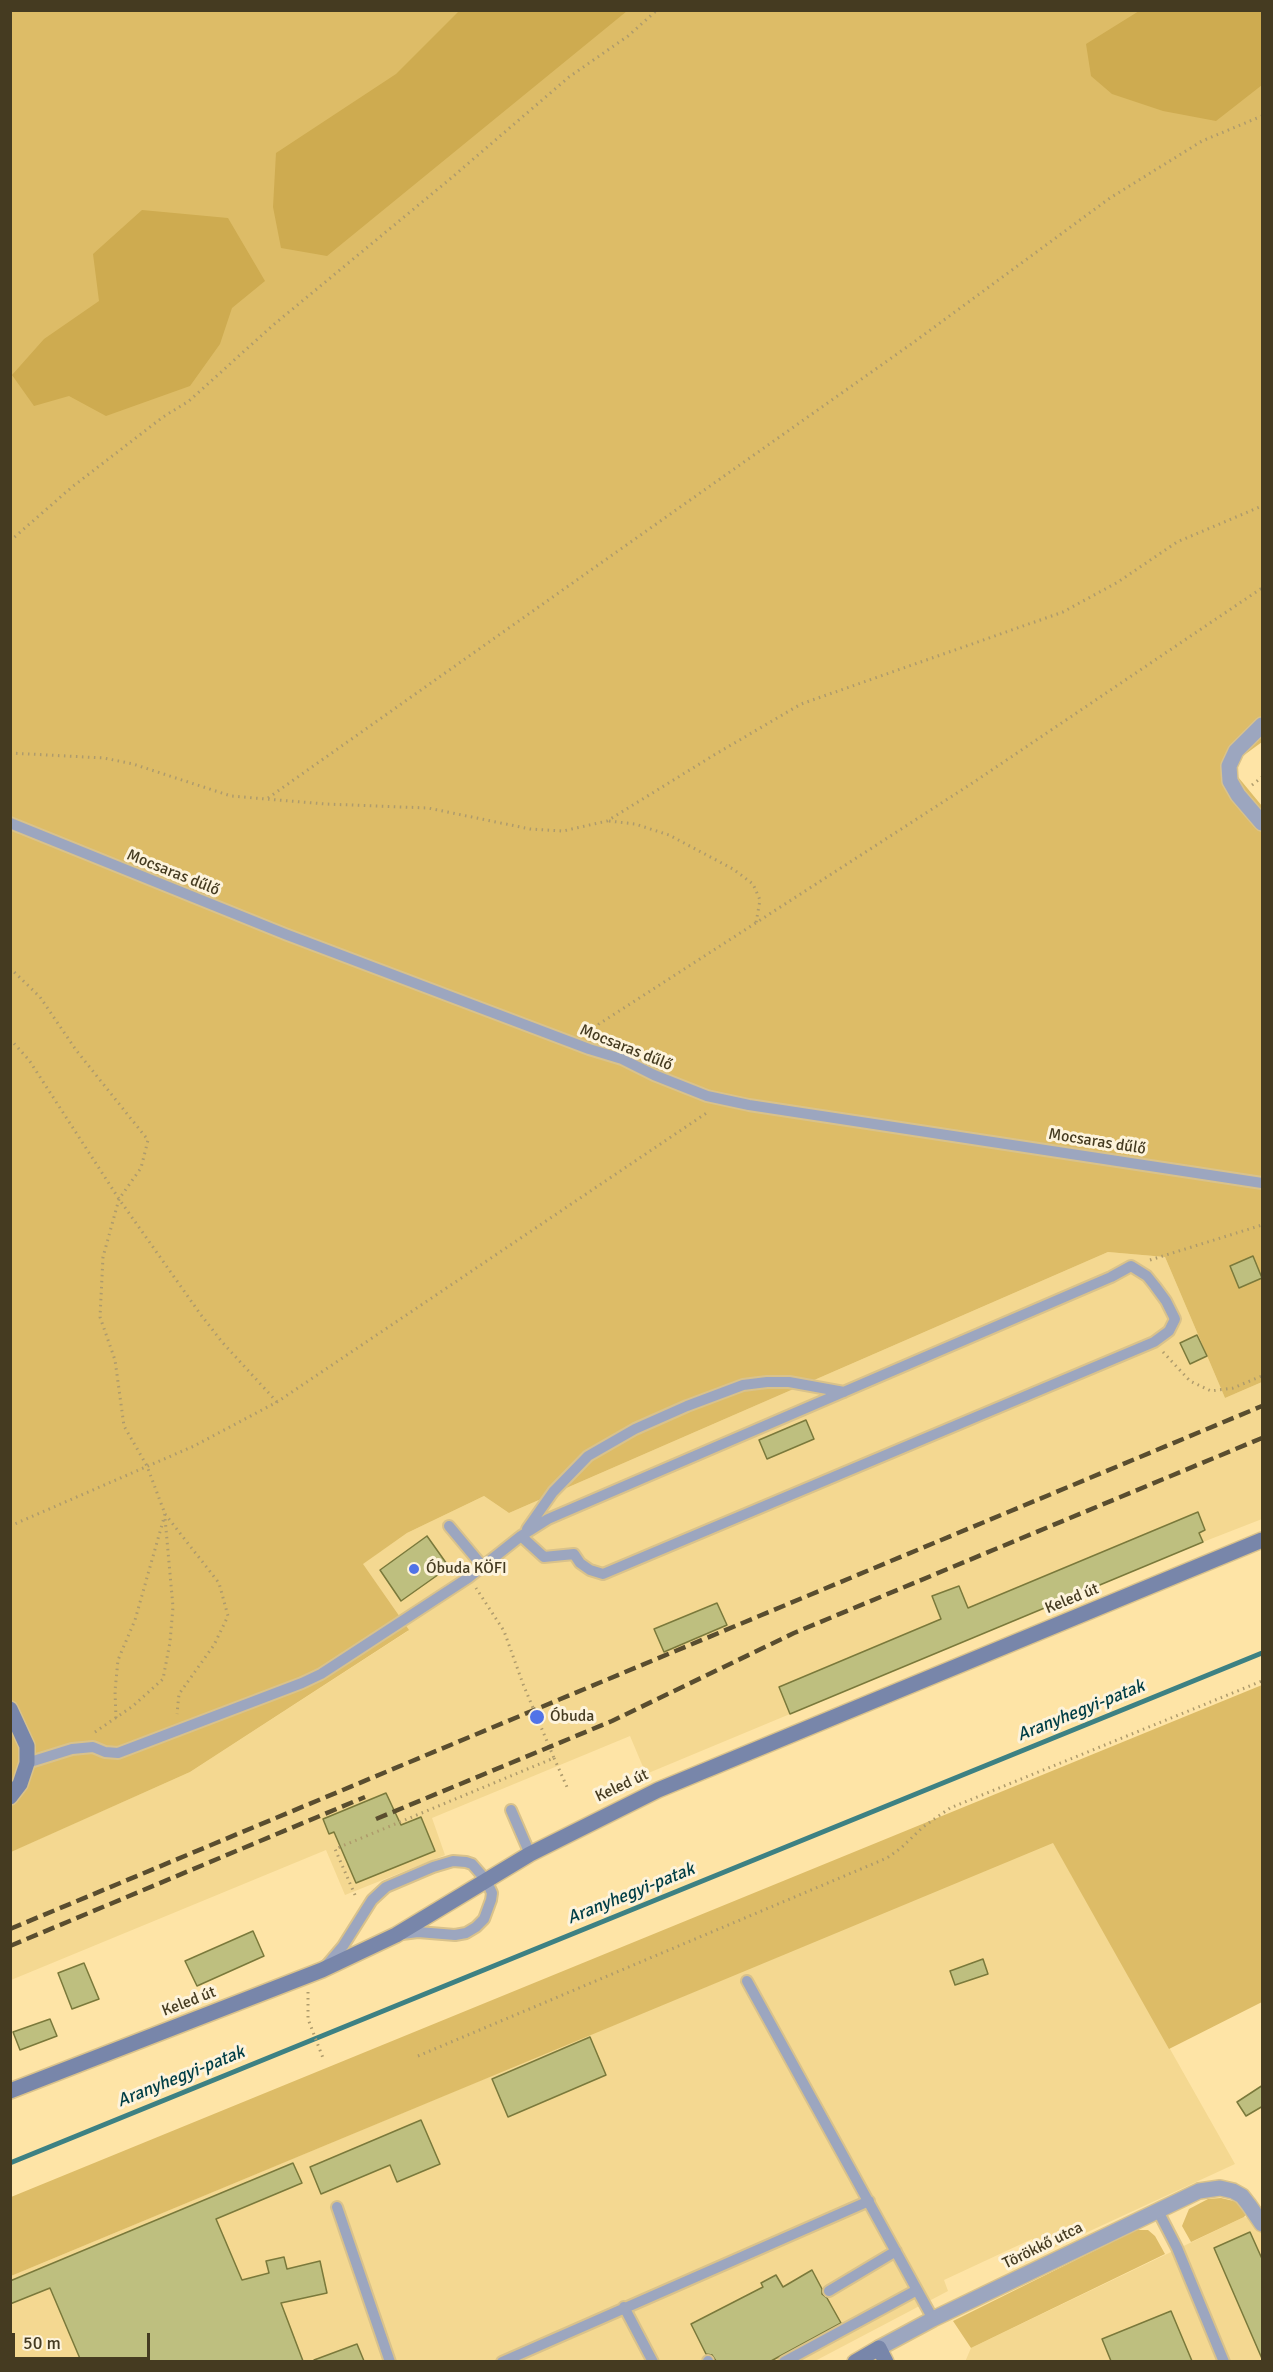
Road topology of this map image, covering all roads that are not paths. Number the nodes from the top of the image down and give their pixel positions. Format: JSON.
{"nodes":[{"id":1,"x":1263,"y":725,"type":"edge"},
{"id":2,"x":10,"y":823,"type":"edge"},
{"id":3,"x":1263,"y":823,"type":"edge"},
{"id":4,"x":1263,"y":1183,"type":"edge"},
{"id":5,"x":844,"y":1392,"type":"junction"},
{"id":6,"x":449,"y":1526,"type":"dead end"},
{"id":7,"x":521,"y":1536,"type":"junction"},
{"id":8,"x":1263,"y":1540,"type":"edge"},
{"id":9,"x":484,"y":1568,"type":"junction"},
{"id":10,"x":10,"y":1709,"type":"edge"},
{"id":11,"x":27,"y":1763,"type":"junction"},
{"id":12,"x":10,"y":1797,"type":"edge"},
{"id":13,"x":511,"y":1810,"type":"dead end"},
{"id":14,"x":530,"y":1854,"type":"junction"},
{"id":15,"x":486,"y":1880,"type":"junction"},
{"id":16,"x":396,"y":1935,"type":"junction"},
{"id":17,"x":315,"y":1972,"type":"junction"},
{"id":18,"x":747,"y":1981,"type":"dead end"},
{"id":19,"x":10,"y":2091,"type":"edge"},
{"id":20,"x":868,"y":2201,"type":"junction"},
{"id":21,"x":337,"y":2206,"type":"dead end"},
{"id":22,"x":1158,"y":2211,"type":"junction"},
{"id":23,"x":1263,"y":2224,"type":"edge"},
{"id":24,"x":896,"y":2251,"type":"junction"},
{"id":25,"x":917,"y":2290,"type":"junction"},
{"id":26,"x":829,"y":2291,"type":"dead end"},
{"id":27,"x":624,"y":2307,"type":"junction"},
{"id":28,"x":933,"y":2319,"type":"junction"},
{"id":29,"x":883,"y":2355,"type":"edge"},
{"id":30,"x":390,"y":2361,"type":"edge"},
{"id":31,"x":502,"y":2361,"type":"edge"},
{"id":32,"x":653,"y":2361,"type":"edge"},
{"id":33,"x":784,"y":2361,"type":"edge"},
{"id":34,"x":855,"y":2361,"type":"edge"},
{"id":35,"x":1224,"y":2361,"type":"edge"}],
"edges":[{"from":1,"to":3,"type":"street"},
{"from":2,"to":4,"type":"lane","name":"Mocsaras dűlő"},
{"from":5,"to":7,"type":"lane"},
{"from":5,"to":7,"type":"lane"},
{"from":5,"to":7,"type":"lane"},
{"from":6,"to":9,"type":"lane"},
{"from":7,"to":9,"type":"lane"},
{"from":8,"to":14,"type":"street","name":"Keled út"},
{"from":9,"to":11,"type":"lane"},
{"from":10,"to":11,"type":"street"},
{"from":11,"to":12,"type":"street"},
{"from":13,"to":14,"type":"lane"},
{"from":14,"to":15,"type":"street","name":"Keled út"},
{"from":15,"to":16,"type":"street","name":"Keled út"},
{"from":15,"to":16,"type":"lane"},
{"from":15,"to":17,"type":"lane"},
{"from":16,"to":17,"type":"street","name":"Keled út"},
{"from":17,"to":19,"type":"street","name":"Keled út"},
{"from":18,"to":20,"type":"lane"},
{"from":20,"to":24,"type":"lane"},
{"from":20,"to":27,"type":"lane"},
{"from":21,"to":30,"type":"lane"},
{"from":22,"to":23,"type":"street","name":"Törökkő utca"},
{"from":22,"to":28,"type":"street","name":"Törökkő utca"},
{"from":22,"to":35,"type":"lane"},
{"from":24,"to":25,"type":"lane"},
{"from":24,"to":26,"type":"lane"},
{"from":25,"to":28,"type":"lane"},
{"from":25,"to":33,"type":"lane"},
{"from":27,"to":31,"type":"lane"},
{"from":27,"to":32,"type":"lane"},
{"from":28,"to":29,"type":"street","name":"Törökkő utca"},
{"from":29,"to":34,"type":"street","name":"Törökkő utca"}]}
